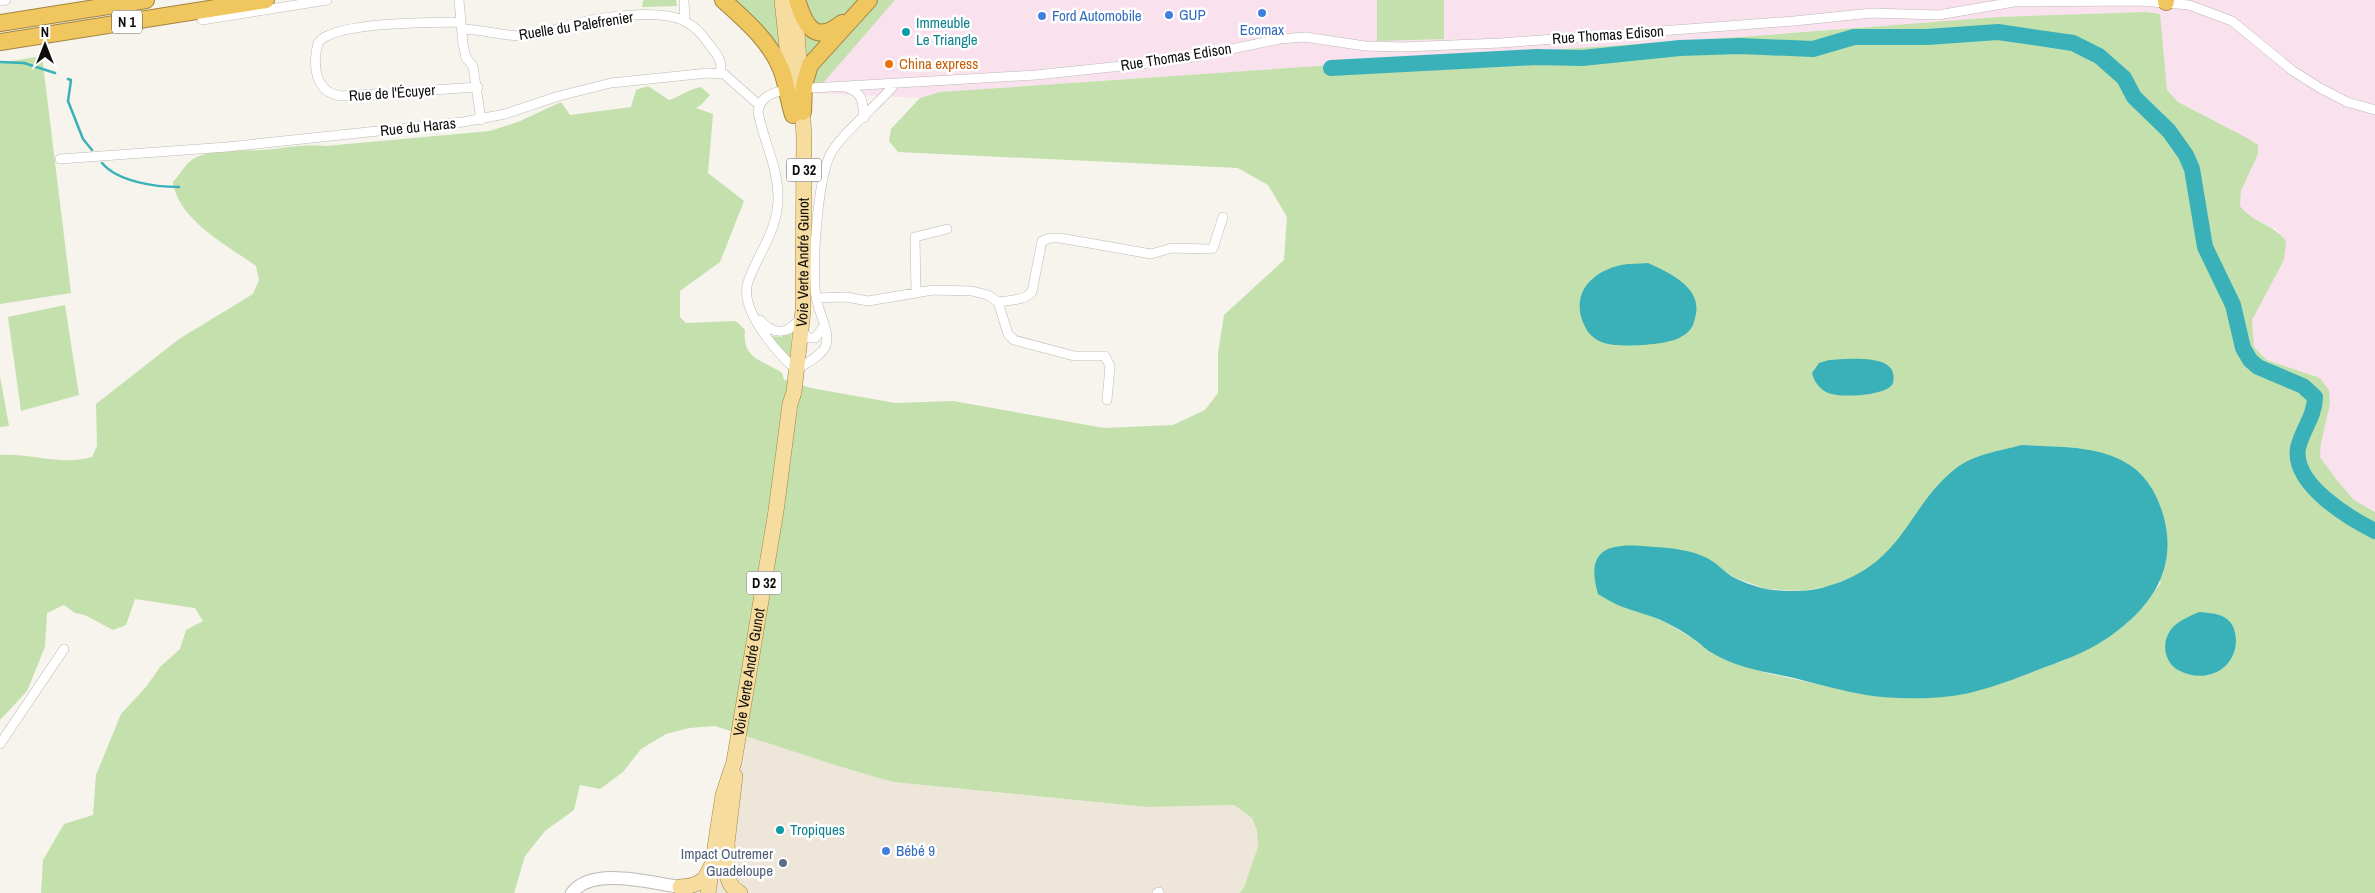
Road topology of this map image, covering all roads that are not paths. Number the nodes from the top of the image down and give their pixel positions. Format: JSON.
{"nodes":[{"id":1,"x":6,"y":0,"type":"edge"},
{"id":2,"x":91,"y":0,"type":"edge"},
{"id":3,"x":146,"y":0,"type":"edge"},
{"id":4,"x":266,"y":0,"type":"edge"},
{"id":5,"x":327,"y":0,"type":"edge"},
{"id":6,"x":459,"y":0,"type":"edge"},
{"id":7,"x":684,"y":0,"type":"edge"},
{"id":8,"x":723,"y":0,"type":"edge"},
{"id":9,"x":782,"y":0,"type":"edge"},
{"id":10,"x":796,"y":0,"type":"edge"},
{"id":11,"x":861,"y":0,"type":"edge"},
{"id":12,"x":869,"y":0,"type":"edge"},
{"id":13,"x":2166,"y":1,"type":"edge"},
{"id":14,"x":0,"y":2,"type":"edge"},
{"id":15,"x":202,"y":20,"type":"dead end"},
{"id":16,"x":685,"y":21,"type":"junction"},
{"id":17,"x":0,"y":23,"type":"edge"},
{"id":18,"x":461,"y":25,"type":"junction"},
{"id":19,"x":0,"y":42,"type":"edge"},
{"id":20,"x":720,"y":73,"type":"junction"},
{"id":21,"x":895,"y":84,"type":"junction"},
{"id":22,"x":478,"y":87,"type":"junction"},
{"id":23,"x":843,"y":87,"type":"junction"},
{"id":24,"x":812,"y":88,"type":"dead end"},
{"id":25,"x":780,"y":91,"type":"dead end"},
{"id":26,"x":759,"y":105,"type":"junction"},
{"id":27,"x":2375,"y":110,"type":"edge"},
{"id":28,"x":798,"y":113,"type":"junction"},
{"id":29,"x":864,"y":118,"type":"junction"},
{"id":30,"x":481,"y":120,"type":"junction"},
{"id":31,"x":60,"y":159,"type":"dead end"},
{"id":32,"x":1223,"y":217,"type":"dead end"},
{"id":33,"x":947,"y":228,"type":"dead end"},
{"id":34,"x":916,"y":292,"type":"junction"},
{"id":35,"x":806,"y":298,"type":"junction"},
{"id":36,"x":998,"y":302,"type":"junction"},
{"id":37,"x":753,"y":312,"type":"junction"},
{"id":38,"x":799,"y":326,"type":"junction"},
{"id":39,"x":824,"y":326,"type":"junction"},
{"id":40,"x":795,"y":368,"type":"junction"},
{"id":41,"x":1107,"y":400,"type":"dead end"},
{"id":42,"x":64,"y":649,"type":"dead end"},
{"id":43,"x":0,"y":744,"type":"edge"},
{"id":44,"x":721,"y":845,"type":"junction"},
{"id":45,"x":680,"y":887,"type":"junction"},
{"id":46,"x":572,"y":893,"type":"edge"},
{"id":47,"x":695,"y":893,"type":"edge"},
{"id":48,"x":708,"y":893,"type":"edge"},
{"id":49,"x":718,"y":893,"type":"edge"},
{"id":50,"x":740,"y":893,"type":"edge"}],
"edges":[{"from":1,"to":14,"type":"street"},
{"from":2,"to":17,"type":"highway"},
{"from":3,"to":17,"type":"highway","number":"N 1"},
{"from":4,"to":19,"type":"highway","number":"N 1"},
{"from":5,"to":15,"type":"street"},
{"from":6,"to":18,"type":"street"},
{"from":7,"to":16,"type":"street"},
{"from":8,"to":28,"type":"highway"},
{"from":9,"to":28,"type":"main road","name":"Voie Verte André Gunot","number":"D 32"},
{"from":10,"to":11,"type":"highway"},
{"from":10,"to":28,"type":"main road","name":"Voie Verte André Gunot","number":"D 32"},
{"from":12,"to":28,"type":"highway"},
{"from":13,"to":21,"type":"street","name":"Rue Thomas Edison"},
{"from":13,"to":27,"type":"street","name":"Rue Thomas Edison"},
{"from":16,"to":18,"type":"street","name":"Ruelle du Palefrenier"},
{"from":16,"to":20,"type":"street","name":"Ruelle du Palefrenier"},
{"from":18,"to":22,"type":"street"},
{"from":18,"to":22,"type":"street","name":"Rue de l'Écuyer"},
{"from":20,"to":26,"type":"street"},
{"from":20,"to":30,"type":"street","name":"Rue du Haras"},
{"from":21,"to":23,"type":"street","name":"Rue Thomas Edison"},
{"from":21,"to":29,"type":"street"},
{"from":22,"to":30,"type":"street"},
{"from":23,"to":24,"type":"street","name":"Rue Thomas Edison"},
{"from":23,"to":29,"type":"street"},
{"from":25,"to":26,"type":"street"},
{"from":26,"to":37,"type":"street"},
{"from":28,"to":35,"type":"main road","name":"Voie Verte André Gunot","number":"D 32"},
{"from":29,"to":35,"type":"street"},
{"from":30,"to":31,"type":"street","name":"Rue du Haras"},
{"from":32,"to":36,"type":"street"},
{"from":33,"to":34,"type":"street"},
{"from":34,"to":35,"type":"street"},
{"from":34,"to":36,"type":"street"},
{"from":35,"to":38,"type":"main road","name":"Voie Verte André Gunot","number":"D 32"},
{"from":35,"to":39,"type":"street"},
{"from":36,"to":41,"type":"street"},
{"from":37,"to":38,"type":"street"},
{"from":37,"to":40,"type":"street"},
{"from":38,"to":39,"type":"street"},
{"from":38,"to":40,"type":"main road","name":"Voie Verte André Gunot","number":"D 32"},
{"from":39,"to":40,"type":"street"},
{"from":40,"to":44,"type":"main road","name":"Voie Verte André Gunot","number":"D 32"},
{"from":42,"to":43,"type":"street"},
{"from":44,"to":45,"type":"main road"},
{"from":44,"to":48,"type":"main road","name":"Voie Verte André Gunot","number":"D 32"},
{"from":44,"to":49,"type":"main road","name":"Voie Verte André Gunot","number":"D 32"},
{"from":44,"to":50,"type":"main road"},
{"from":45,"to":46,"type":"street"},
{"from":45,"to":47,"type":"main road"}]}
